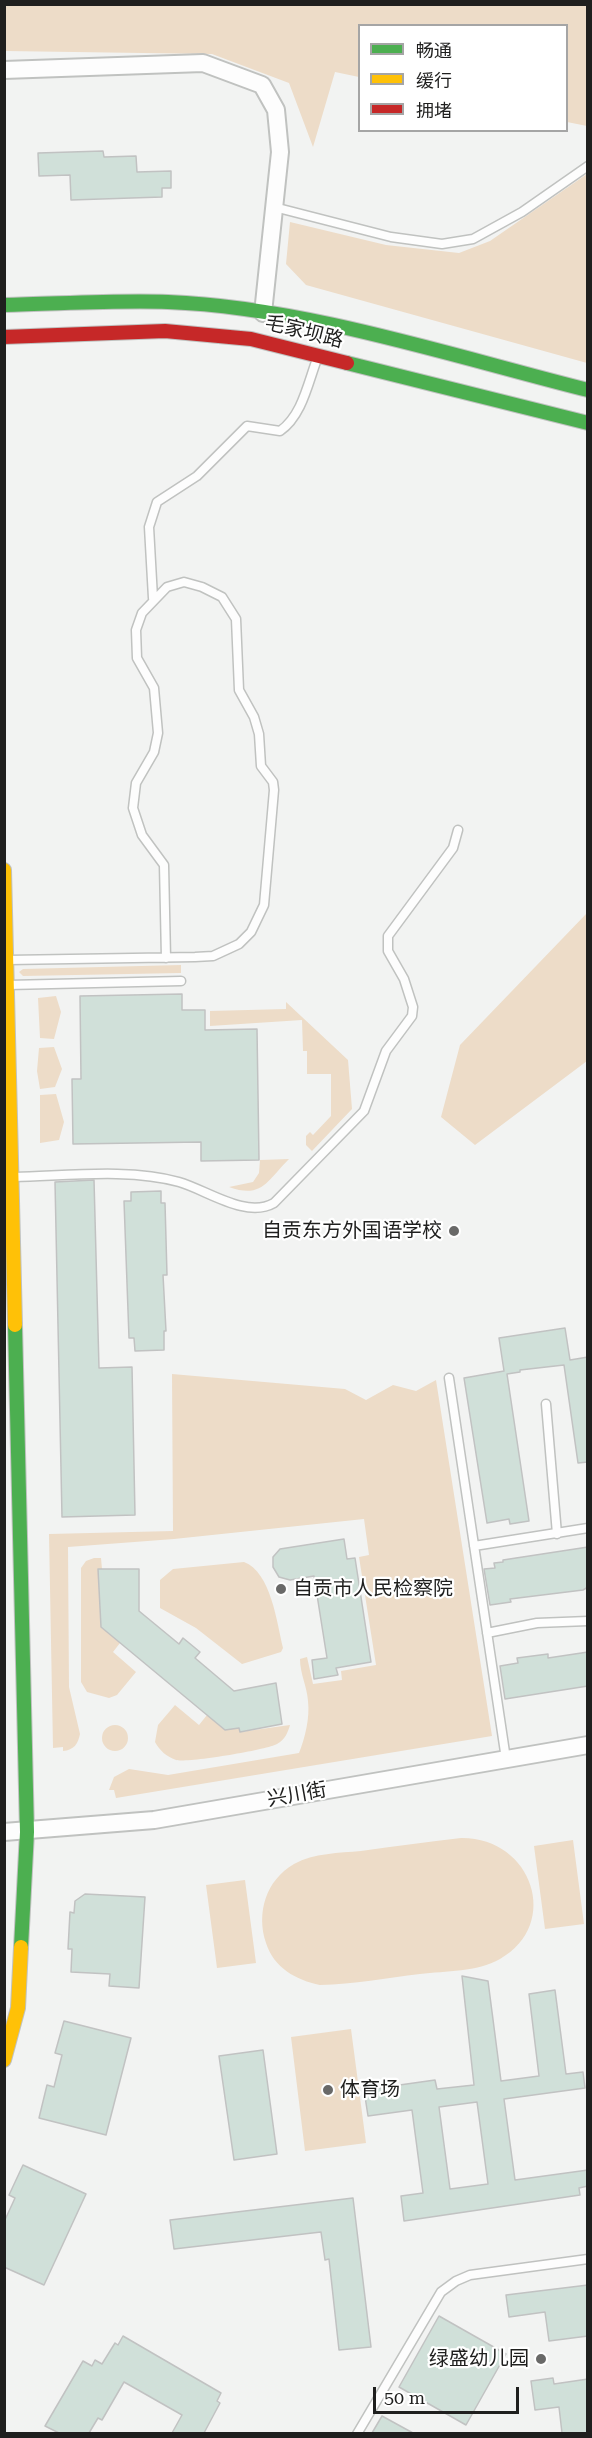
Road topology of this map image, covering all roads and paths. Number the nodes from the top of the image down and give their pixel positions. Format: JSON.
{"nodes":[{"id":1,"x":4,"y":70,"type":"edge"},
{"id":2,"x":588,"y":166,"type":"edge"},
{"id":3,"x":274,"y":207,"type":"junction"},
{"id":4,"x":4,"y":305,"type":"edge"},
{"id":5,"x":263,"y":313,"type":"junction"},
{"id":6,"x":4,"y":337,"type":"edge"},
{"id":7,"x":318,"y":355,"type":"junction"},
{"id":8,"x":588,"y":390,"type":"edge"},
{"id":9,"x":588,"y":423,"type":"edge"},
{"id":10,"x":153,"y":598,"type":"junction"},
{"id":11,"x":458,"y":830,"type":"dead end"},
{"id":12,"x":4,"y":870,"type":"edge"},
{"id":13,"x":166,"y":958,"type":"junction"},
{"id":14,"x":6,"y":960,"type":"edge"},
{"id":15,"x":181,"y":981,"type":"dead end"},
{"id":16,"x":6,"y":985,"type":"edge"},
{"id":17,"x":8,"y":1177,"type":"edge"},
{"id":18,"x":449,"y":1378,"type":"dead end"},
{"id":19,"x":546,"y":1404,"type":"dead end"},
{"id":20,"x":588,"y":1528,"type":"edge"},
{"id":21,"x":557,"y":1534,"type":"junction"},
{"id":22,"x":474,"y":1546,"type":"junction"},
{"id":23,"x":588,"y":1621,"type":"edge"},
{"id":24,"x":487,"y":1633,"type":"junction"},
{"id":25,"x":588,"y":1745,"type":"edge"},
{"id":26,"x":506,"y":1760,"type":"junction"},
{"id":27,"x":27,"y":1832,"type":"junction"},
{"id":28,"x":4,"y":1833,"type":"edge"},
{"id":29,"x":4,"y":2060,"type":"edge"},
{"id":30,"x":588,"y":2259,"type":"edge"},
{"id":31,"x":357,"y":2433,"type":"edge"}],
"edges":[{"from":1,"to":3,"type":"street"},
{"from":2,"to":3,"type":"lane"},
{"from":3,"to":5,"type":"street"},
{"from":4,"to":5,"type":"main road","name":"毛家坝路"},
{"from":5,"to":8,"type":"main road","name":"毛家坝路"},
{"from":6,"to":7,"type":"main road","name":"毛家坝路"},
{"from":7,"to":9,"type":"main road","name":"毛家坝路"},
{"from":7,"to":10,"type":"lane"},
{"from":10,"to":13,"type":"lane"},
{"from":10,"to":13,"type":"lane"},
{"from":11,"to":17,"type":"lane"},
{"from":12,"to":14,"type":"main road"},
{"from":13,"to":14,"type":"lane"},
{"from":14,"to":16,"type":"main road"},
{"from":15,"to":16,"type":"lane"},
{"from":16,"to":17,"type":"main road"},
{"from":17,"to":27,"type":"main road"},
{"from":18,"to":22,"type":"lane"},
{"from":19,"to":21,"type":"lane"},
{"from":20,"to":21,"type":"lane"},
{"from":21,"to":22,"type":"lane"},
{"from":22,"to":24,"type":"lane"},
{"from":23,"to":24,"type":"lane"},
{"from":24,"to":26,"type":"lane"},
{"from":25,"to":26,"type":"street","name":"兴川街"},
{"from":26,"to":27,"type":"street","name":"兴川街"},
{"from":27,"to":28,"type":"street","name":"兴川街"},
{"from":27,"to":29,"type":"main road"},
{"from":30,"to":31,"type":"lane"}]}
